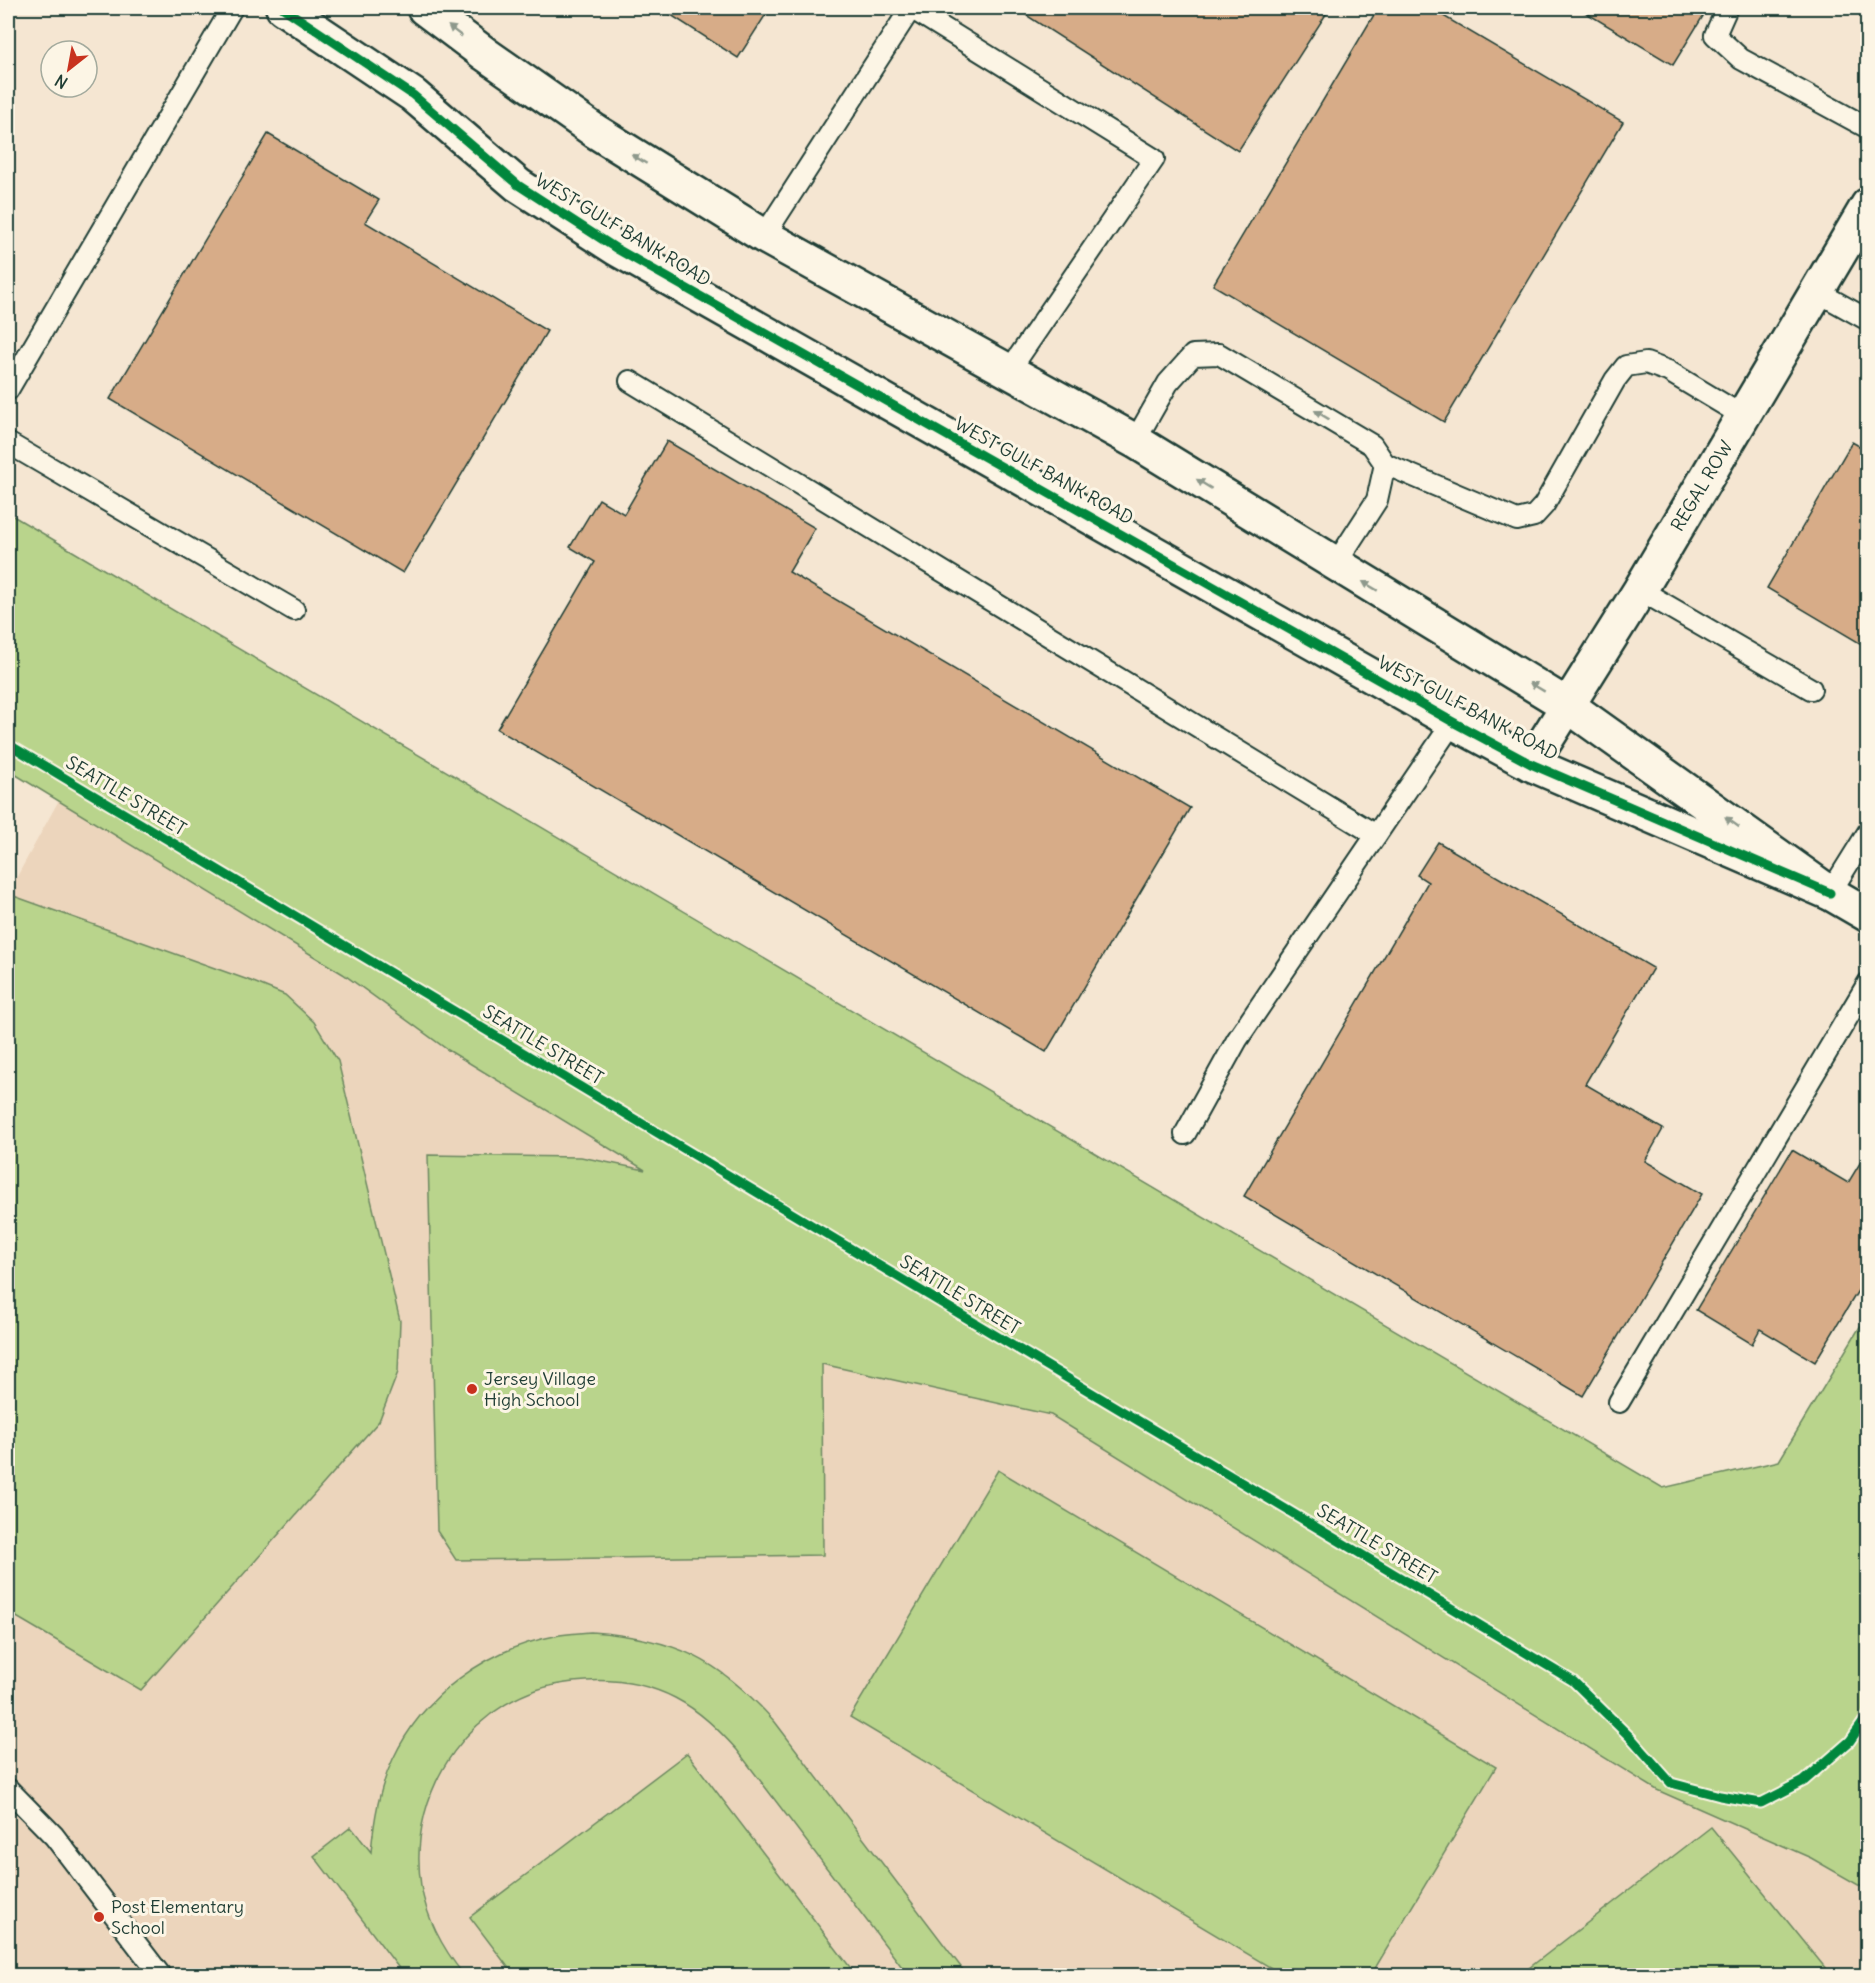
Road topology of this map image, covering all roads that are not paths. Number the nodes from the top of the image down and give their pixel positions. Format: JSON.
{"nodes":[{"id":1,"x":232,"y":8,"type":"edge"},
{"id":2,"x":283,"y":8,"type":"edge"},
{"id":3,"x":424,"y":8,"type":"edge"},
{"id":4,"x":911,"y":8,"type":"edge"},
{"id":5,"x":1727,"y":8,"type":"edge"},
{"id":6,"x":1868,"y":128,"type":"edge"},
{"id":7,"x":1868,"y":205,"type":"edge"},
{"id":8,"x":765,"y":236,"type":"junction"},
{"id":9,"x":1816,"y":291,"type":"junction"},
{"id":10,"x":1868,"y":320,"type":"edge"},
{"id":11,"x":1009,"y":371,"type":"junction"},
{"id":12,"x":630,"y":381,"type":"dead end"},
{"id":13,"x":8,"y":390,"type":"edge"},
{"id":14,"x":1743,"y":416,"type":"junction"},
{"id":15,"x":1135,"y":441,"type":"junction"},
{"id":16,"x":8,"y":443,"type":"edge"},
{"id":17,"x":1385,"y":464,"type":"junction"},
{"id":18,"x":1335,"y":565,"type":"junction"},
{"id":19,"x":1640,"y":590,"type":"junction"},
{"id":20,"x":294,"y":610,"type":"dead end"},
{"id":21,"x":1811,"y":689,"type":"dead end"},
{"id":22,"x":1568,"y":705,"type":"junction"},
{"id":23,"x":1453,"y":722,"type":"junction"},
{"id":24,"x":1531,"y":764,"type":"junction"},
{"id":25,"x":1868,"y":832,"type":"edge"},
{"id":26,"x":1376,"y":835,"type":"junction"},
{"id":27,"x":1830,"y":893,"type":"junction"},
{"id":28,"x":1868,"y":915,"type":"edge"},
{"id":29,"x":1868,"y":983,"type":"edge"},
{"id":30,"x":1185,"y":1134,"type":"dead end"},
{"id":31,"x":1619,"y":1402,"type":"dead end"},
{"id":32,"x":8,"y":1789,"type":"edge"},
{"id":33,"x":161,"y":1976,"type":"edge"}],
"edges":[{"from":1,"to":13,"type":"lane"},
{"from":2,"to":23,"type":"street","name":"WEST GULF BANK ROAD"},
{"from":8,"to":3,"type":"street","name":"WEST GULF BANK ROAD","one_way":true},
{"from":4,"to":8,"type":"lane"},
{"from":4,"to":11,"type":"lane"},
{"from":5,"to":6,"type":"lane"},
{"from":7,"to":9,"type":"street","name":"REGAL ROW"},
{"from":8,"to":11,"type":"street","name":"WEST GULF BANK ROAD"},
{"from":9,"to":10,"type":"lane"},
{"from":9,"to":14,"type":"street","name":"REGAL ROW"},
{"from":11,"to":15,"type":"street","name":"WEST GULF BANK ROAD"},
{"from":12,"to":26,"type":"lane"},
{"from":14,"to":17,"type":"lane"},
{"from":14,"to":19,"type":"street","name":"REGAL ROW"},
{"from":17,"to":15,"type":"lane","one_way":true},
{"from":18,"to":15,"type":"street","name":"WEST GULF BANK ROAD","one_way":true},
{"from":16,"to":20,"type":"lane"},
{"from":17,"to":18,"type":"lane"},
{"from":22,"to":18,"type":"street","name":"WEST GULF BANK ROAD","one_way":true},
{"from":19,"to":21,"type":"lane"},
{"from":19,"to":22,"type":"street","name":"REGAL ROW"},
{"from":22,"to":24,"type":"street","name":"REGAL ROW"},
{"from":27,"to":22,"type":"street","name":"WEST GULF BANK ROAD","one_way":true},
{"from":23,"to":24,"type":"street","name":"WEST GULF BANK ROAD"},
{"from":23,"to":26,"type":"lane"},
{"from":24,"to":27,"type":"street","name":"WEST GULF BANK ROAD"},
{"from":25,"to":27,"type":"lane"},
{"from":26,"to":30,"type":"lane"},
{"from":27,"to":28,"type":"street","name":"WEST GULF BANK ROAD"},
{"from":29,"to":31,"type":"lane"},
{"from":32,"to":33,"type":"lane"}]}
